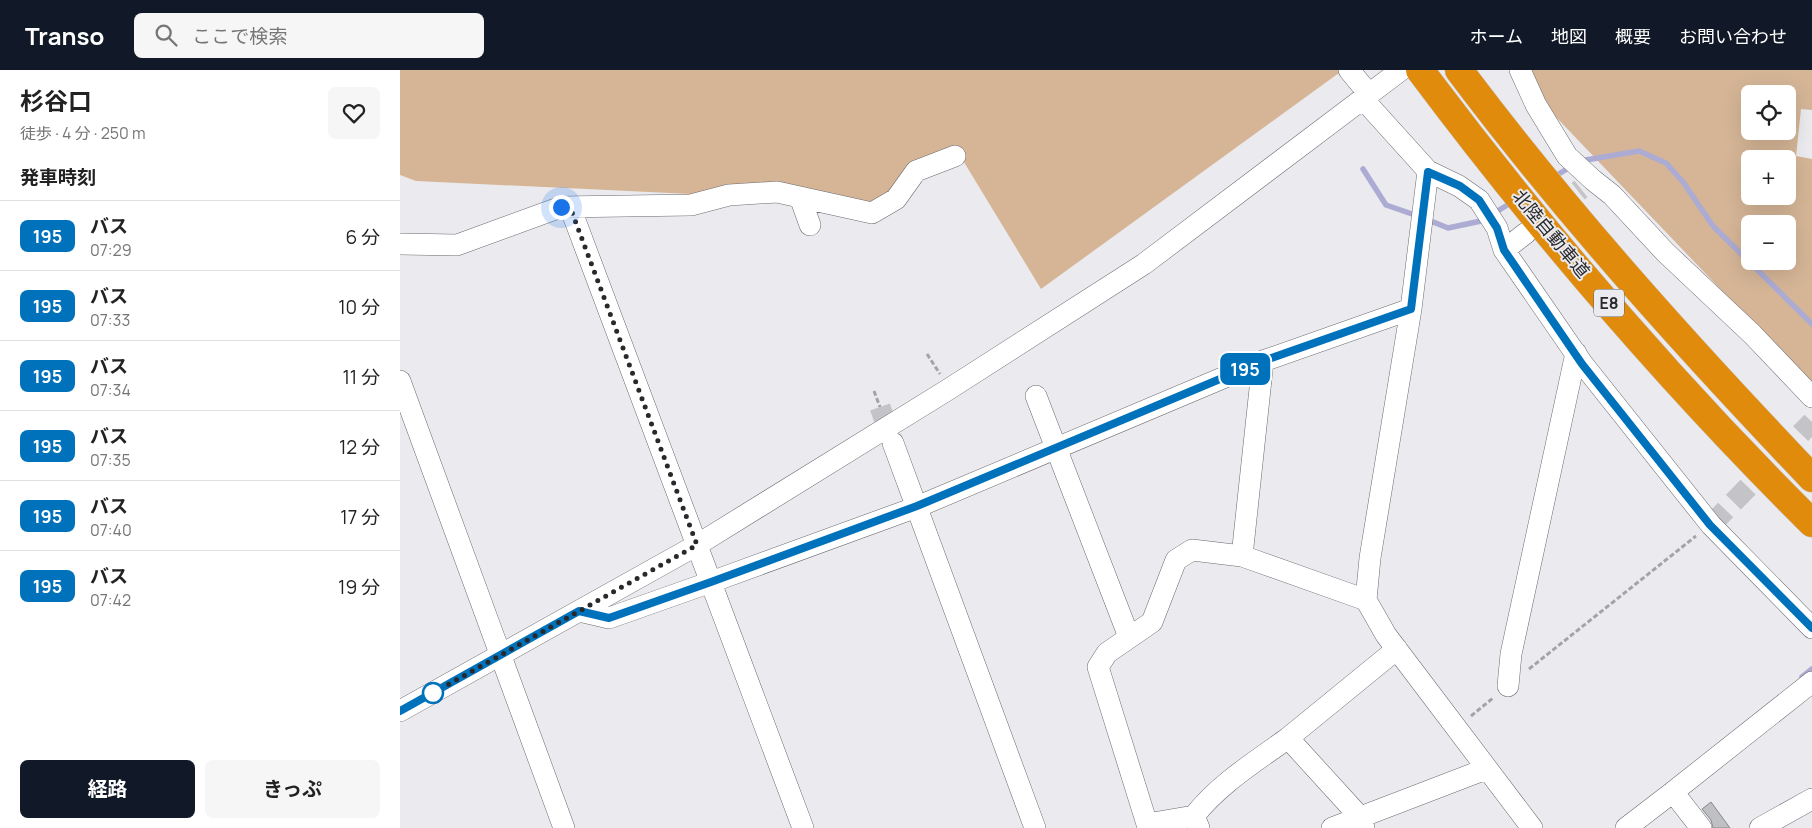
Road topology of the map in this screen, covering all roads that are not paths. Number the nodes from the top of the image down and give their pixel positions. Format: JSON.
{"nodes":[{"id":1,"x":1348,"y":70,"type":"edge"},
{"id":2,"x":1401,"y":70,"type":"edge"},
{"id":3,"x":1420,"y":70,"type":"edge"},
{"id":4,"x":1459,"y":70,"type":"edge"},
{"id":5,"x":1520,"y":70,"type":"edge"},
{"id":6,"x":1368,"y":95,"type":"junction"},
{"id":7,"x":955,"y":156,"type":"dead end"},
{"id":8,"x":1428,"y":172,"type":"junction"},
{"id":9,"x":800,"y":197,"type":"junction"},
{"id":10,"x":570,"y":207,"type":"junction"},
{"id":11,"x":810,"y":225,"type":"dead end"},
{"id":12,"x":1526,"y":233,"type":"tunnel mouth"},
{"id":13,"x":400,"y":244,"type":"edge"},
{"id":14,"x":1504,"y":250,"type":"junction"},
{"id":15,"x":1411,"y":309,"type":"junction"},
{"id":16,"x":1576,"y":353,"type":"junction"},
{"id":17,"x":1263,"y":361,"type":"junction"},
{"id":18,"x":400,"y":381,"type":"edge"},
{"id":19,"x":1036,"y":396,"type":"dead end"},
{"id":20,"x":1812,"y":396,"type":"edge"},
{"id":21,"x":893,"y":443,"type":"tunnel mouth"},
{"id":22,"x":1055,"y":449,"type":"junction"},
{"id":23,"x":1812,"y":478,"type":"edge"},
{"id":24,"x":917,"y":506,"type":"junction"},
{"id":25,"x":1812,"y":524,"type":"edge"},
{"id":26,"x":697,"y":545,"type":"junction"},
{"id":27,"x":1242,"y":556,"type":"junction"},
{"id":28,"x":711,"y":582,"type":"junction"},
{"id":29,"x":1366,"y":600,"type":"junction"},
{"id":30,"x":579,"y":611,"type":"junction"},
{"id":31,"x":1812,"y":628,"type":"edge"},
{"id":32,"x":1129,"y":637,"type":"junction"},
{"id":33,"x":1397,"y":649,"type":"junction"},
{"id":34,"x":501,"y":656,"type":"junction"},
{"id":35,"x":1812,"y":682,"type":"edge"},
{"id":36,"x":1508,"y":686,"type":"road end"},
{"id":37,"x":400,"y":711,"type":"edge"},
{"id":38,"x":1288,"y":738,"type":"junction"},
{"id":39,"x":1486,"y":769,"type":"junction"},
{"id":40,"x":1673,"y":792,"type":"junction"},
{"id":41,"x":1812,"y":799,"type":"edge"},
{"id":42,"x":1196,"y":822,"type":"edge"},
{"id":43,"x":1784,"y":822,"type":"edge"},
{"id":44,"x":1362,"y":823,"type":"edge"},
{"id":45,"x":564,"y":828,"type":"edge"},
{"id":46,"x":803,"y":828,"type":"edge"},
{"id":47,"x":1035,"y":828,"type":"edge"},
{"id":48,"x":1332,"y":828,"type":"edge"},
{"id":49,"x":1532,"y":828,"type":"edge"},
{"id":50,"x":1626,"y":828,"type":"edge"},
{"id":51,"x":1701,"y":828,"type":"edge"},
{"id":52,"x":1760,"y":828,"type":"edge"}],
"edges":[{"from":1,"to":6,"type":"street"},
{"from":2,"to":6,"type":"street"},
{"from":3,"to":25,"type":"highway","name":"北陸自動車道","number":"E8"},
{"from":4,"to":23,"type":"highway","name":"北陸自動車道","number":"E8"},
{"from":5,"to":20,"type":"street"},
{"from":6,"to":8,"type":"street"},
{"from":6,"to":26,"type":"street"},
{"from":7,"to":9,"type":"street"},
{"from":8,"to":14,"type":"street"},
{"from":8,"to":15,"type":"street"},
{"from":9,"to":10,"type":"street"},
{"from":9,"to":11,"type":"street"},
{"from":10,"to":13,"type":"street"},
{"from":10,"to":26,"type":"street"},
{"from":12,"to":14,"type":"street"},
{"from":14,"to":16,"type":"street"},
{"from":15,"to":17,"type":"street"},
{"from":15,"to":29,"type":"street"},
{"from":16,"to":31,"type":"street"},
{"from":16,"to":36,"type":"street"},
{"from":17,"to":22,"type":"street"},
{"from":17,"to":27,"type":"street"},
{"from":18,"to":34,"type":"street"},
{"from":19,"to":22,"type":"street"},
{"from":21,"to":24,"type":"street"},
{"from":22,"to":24,"type":"street"},
{"from":22,"to":32,"type":"street"},
{"from":24,"to":28,"type":"street"},
{"from":24,"to":47,"type":"street"},
{"from":26,"to":28,"type":"street"},
{"from":26,"to":30,"type":"street"},
{"from":27,"to":29,"type":"street"},
{"from":27,"to":32,"type":"street"},
{"from":28,"to":30,"type":"street"},
{"from":28,"to":46,"type":"street"},
{"from":29,"to":33,"type":"street"},
{"from":30,"to":34,"type":"street"},
{"from":32,"to":42,"type":"street"},
{"from":33,"to":38,"type":"street"},
{"from":33,"to":39,"type":"street"},
{"from":34,"to":37,"type":"street"},
{"from":34,"to":45,"type":"street"},
{"from":35,"to":40,"type":"street"},
{"from":38,"to":42,"type":"street"},
{"from":38,"to":44,"type":"street"},
{"from":39,"to":44,"type":"street"},
{"from":39,"to":49,"type":"street"},
{"from":40,"to":50,"type":"street"},
{"from":40,"to":51,"type":"street"},
{"from":41,"to":43,"type":"street"},
{"from":43,"to":52,"type":"street"},
{"from":44,"to":48,"type":"street"}]}
